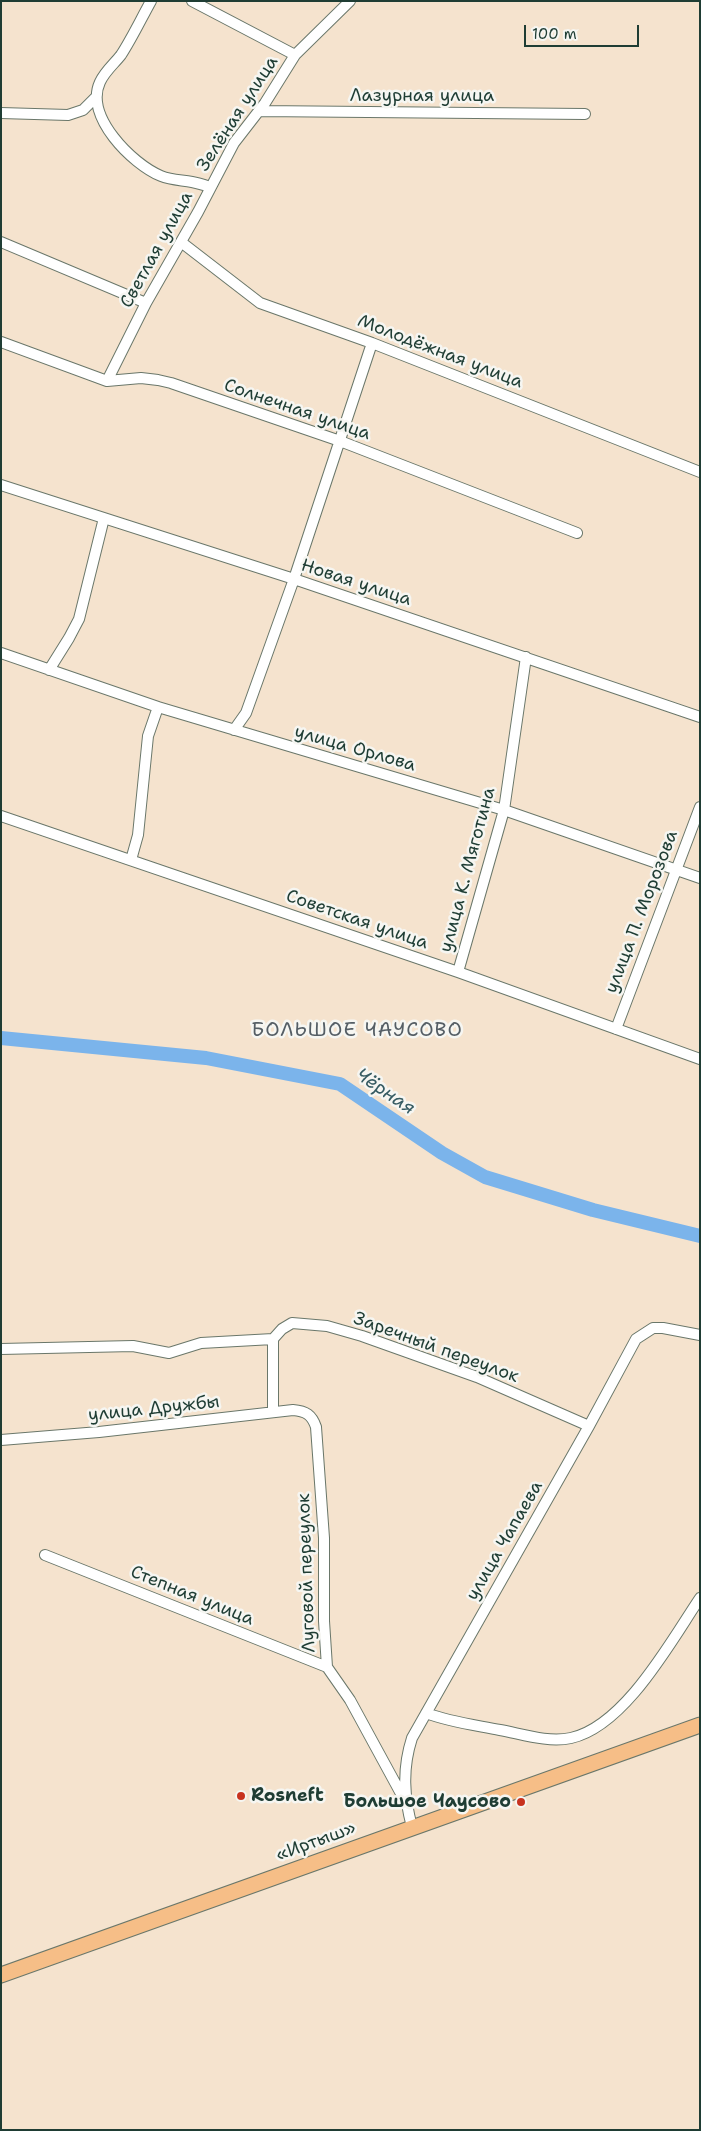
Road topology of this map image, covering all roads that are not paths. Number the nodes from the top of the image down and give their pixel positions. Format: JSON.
{"nodes":[{"id":1,"x":151,"y":1,"type":"edge"},
{"id":2,"x":192,"y":1,"type":"edge"},
{"id":3,"x":350,"y":1,"type":"edge"},
{"id":4,"x":295,"y":55,"type":"junction"},
{"id":5,"x":95,"y":98,"type":"junction"},
{"id":6,"x":259,"y":111,"type":"junction"},
{"id":7,"x":1,"y":113,"type":"edge"},
{"id":8,"x":585,"y":114,"type":"dead end"},
{"id":9,"x":210,"y":187,"type":"junction"},
{"id":10,"x":1,"y":242,"type":"edge"},
{"id":11,"x":181,"y":242,"type":"junction"},
{"id":12,"x":146,"y":303,"type":"junction"},
{"id":13,"x":1,"y":342,"type":"edge"},
{"id":14,"x":372,"y":343,"type":"junction"},
{"id":15,"x":107,"y":381,"type":"junction"},
{"id":16,"x":340,"y":441,"type":"junction"},
{"id":17,"x":700,"y":472,"type":"edge"},
{"id":18,"x":1,"y":485,"type":"edge"},
{"id":19,"x":104,"y":518,"type":"junction"},
{"id":20,"x":577,"y":533,"type":"dead end"},
{"id":21,"x":294,"y":579,"type":"junction"},
{"id":22,"x":1,"y":653,"type":"edge"},
{"id":23,"x":526,"y":657,"type":"junction"},
{"id":24,"x":49,"y":670,"type":"junction"},
{"id":25,"x":158,"y":707,"type":"junction"},
{"id":26,"x":700,"y":716,"type":"edge"},
{"id":27,"x":234,"y":730,"type":"junction"},
{"id":28,"x":700,"y":807,"type":"edge"},
{"id":29,"x":504,"y":810,"type":"junction"},
{"id":30,"x":1,"y":816,"type":"edge"},
{"id":31,"x":130,"y":860,"type":"junction"},
{"id":32,"x":675,"y":869,"type":"junction"},
{"id":33,"x":700,"y":878,"type":"edge"},
{"id":34,"x":458,"y":972,"type":"junction"},
{"id":35,"x":616,"y":1029,"type":"junction"},
{"id":36,"x":700,"y":1059,"type":"edge"},
{"id":37,"x":700,"y":1335,"type":"edge"},
{"id":38,"x":273,"y":1339,"type":"junction"},
{"id":39,"x":1,"y":1349,"type":"edge"},
{"id":40,"x":273,"y":1412,"type":"junction"},
{"id":41,"x":309,"y":1414,"type":"joint"},
{"id":42,"x":589,"y":1426,"type":"junction"},
{"id":43,"x":1,"y":1440,"type":"edge"},
{"id":44,"x":45,"y":1555,"type":"dead end"},
{"id":45,"x":700,"y":1598,"type":"edge"},
{"id":46,"x":327,"y":1667,"type":"junction"},
{"id":47,"x":426,"y":1713,"type":"junction"},
{"id":48,"x":700,"y":1725,"type":"edge"},
{"id":49,"x":405,"y":1801,"type":"junction"},
{"id":50,"x":412,"y":1828,"type":"junction"},
{"id":51,"x":1,"y":1975,"type":"edge"}],
"edges":[{"from":1,"to":5,"type":"street"},
{"from":2,"to":4,"type":"street","name":"Зелёная улица"},
{"from":3,"to":4,"type":"street"},
{"from":4,"to":6,"type":"street","name":"Зелёная улица"},
{"from":5,"to":7,"type":"street"},
{"from":5,"to":9,"type":"street","name":"Светлая улица"},
{"from":6,"to":8,"type":"street","name":"Лазурная улица"},
{"from":6,"to":9,"type":"street","name":"Зелёная улица"},
{"from":9,"to":11,"type":"street","name":"Светлая улица"},
{"from":10,"to":12,"type":"street"},
{"from":11,"to":12,"type":"street","name":"Светлая улица"},
{"from":11,"to":14,"type":"street","name":"Молодёжная улица"},
{"from":12,"to":15,"type":"street","name":"Светлая улица"},
{"from":13,"to":15,"type":"street","name":"Солнечная улица"},
{"from":14,"to":16,"type":"street"},
{"from":14,"to":17,"type":"street","name":"Молодёжная улица"},
{"from":15,"to":16,"type":"street","name":"Солнечная улица"},
{"from":16,"to":20,"type":"street","name":"Солнечная улица"},
{"from":16,"to":21,"type":"street"},
{"from":18,"to":19,"type":"street","name":"Новая улица"},
{"from":19,"to":21,"type":"street","name":"Новая улица"},
{"from":19,"to":24,"type":"street"},
{"from":21,"to":23,"type":"street","name":"Новая улица"},
{"from":21,"to":27,"type":"street"},
{"from":22,"to":24,"type":"street","name":"улица Орлова"},
{"from":23,"to":26,"type":"street","name":"Новая улица"},
{"from":23,"to":29,"type":"street","name":"улица К. Мяготина"},
{"from":24,"to":25,"type":"street","name":"улица Орлова"},
{"from":25,"to":27,"type":"street","name":"улица Орлова"},
{"from":25,"to":31,"type":"street"},
{"from":27,"to":29,"type":"street","name":"улица Орлова"},
{"from":28,"to":32,"type":"street","name":"улица П. Морозова"},
{"from":29,"to":32,"type":"street","name":"улица Орлова"},
{"from":29,"to":34,"type":"street","name":"улица К. Мяготина"},
{"from":30,"to":31,"type":"street","name":"Советская улица"},
{"from":31,"to":34,"type":"street","name":"Советская улица"},
{"from":32,"to":33,"type":"street","name":"улица Орлова"},
{"from":32,"to":35,"type":"street","name":"улица П. Морозова"},
{"from":34,"to":35,"type":"street","name":"Советская улица"},
{"from":35,"to":36,"type":"street","name":"Советская улица"},
{"from":37,"to":42,"type":"street","name":"улица Чапаева"},
{"from":38,"to":39,"type":"street"},
{"from":38,"to":40,"type":"street"},
{"from":38,"to":42,"type":"street","name":"Заречный переулок"},
{"from":40,"to":41,"type":"street","name":"улица Дружбы"},
{"from":40,"to":43,"type":"street","name":"улица Дружбы"},
{"from":41,"to":46,"type":"street","name":"Луговой переулок"},
{"from":42,"to":47,"type":"street","name":"улица Чапаева"},
{"from":44,"to":46,"type":"street","name":"Степная улица"},
{"from":45,"to":47,"type":"street"},
{"from":46,"to":49,"type":"street","name":"Луговой переулок"},
{"from":47,"to":49,"type":"street","name":"улица Чапаева"},
{"from":48,"to":50,"type":"highway","name":"«Иртыш»"},
{"from":49,"to":50,"type":"street","name":"улица Чапаева"},
{"from":50,"to":51,"type":"highway","name":"«Иртыш»"}]}
